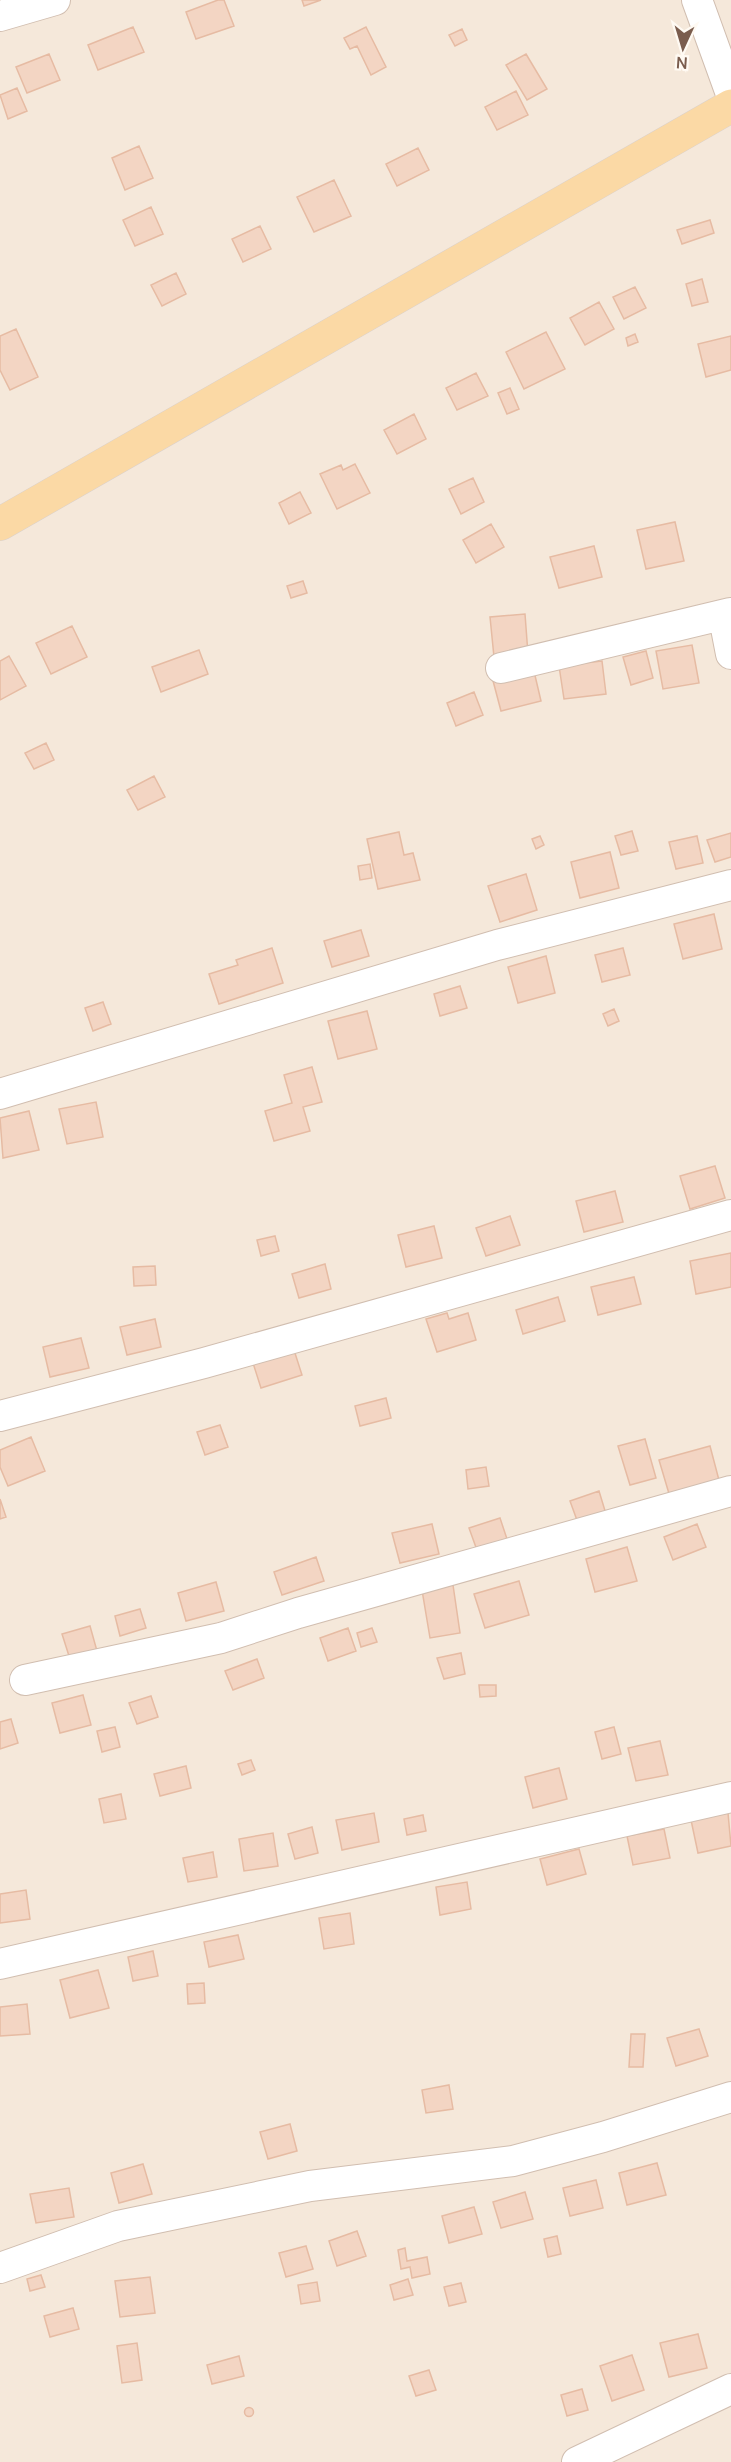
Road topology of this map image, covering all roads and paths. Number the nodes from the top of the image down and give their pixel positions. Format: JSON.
{"nodes":[{"id":1,"x":55,"y":0,"type":"edge"},
{"id":2,"x":696,"y":0,"type":"edge"},
{"id":3,"x":0,"y":16,"type":"edge"},
{"id":4,"x":731,"y":94,"type":"edge"},
{"id":5,"x":731,"y":106,"type":"edge"},
{"id":6,"x":0,"y":524,"type":"edge"},
{"id":7,"x":731,"y":613,"type":"edge"},
{"id":8,"x":731,"y":654,"type":"edge"},
{"id":9,"x":501,"y":668,"type":"dead end"},
{"id":10,"x":731,"y":885,"type":"edge"},
{"id":11,"x":0,"y":1094,"type":"edge"},
{"id":12,"x":731,"y":1215,"type":"edge"},
{"id":13,"x":0,"y":1416,"type":"edge"},
{"id":14,"x":731,"y":1491,"type":"edge"},
{"id":15,"x":25,"y":1680,"type":"dead end"},
{"id":16,"x":731,"y":1797,"type":"edge"},
{"id":17,"x":0,"y":1964,"type":"edge"},
{"id":18,"x":731,"y":2097,"type":"edge"},
{"id":19,"x":0,"y":2268,"type":"edge"},
{"id":20,"x":731,"y":2388,"type":"edge"},
{"id":21,"x":577,"y":2462,"type":"edge"}],
"edges":[{"from":1,"to":3,"type":"street"},
{"from":2,"to":4,"type":"street"},
{"from":5,"to":6,"type":"main road"},
{"from":7,"to":8,"type":"street"},
{"from":7,"to":9,"type":"street"},
{"from":10,"to":11,"type":"street"},
{"from":12,"to":13,"type":"street"},
{"from":14,"to":15,"type":"street"},
{"from":16,"to":17,"type":"street"},
{"from":18,"to":19,"type":"street"},
{"from":20,"to":21,"type":"street"}]}
